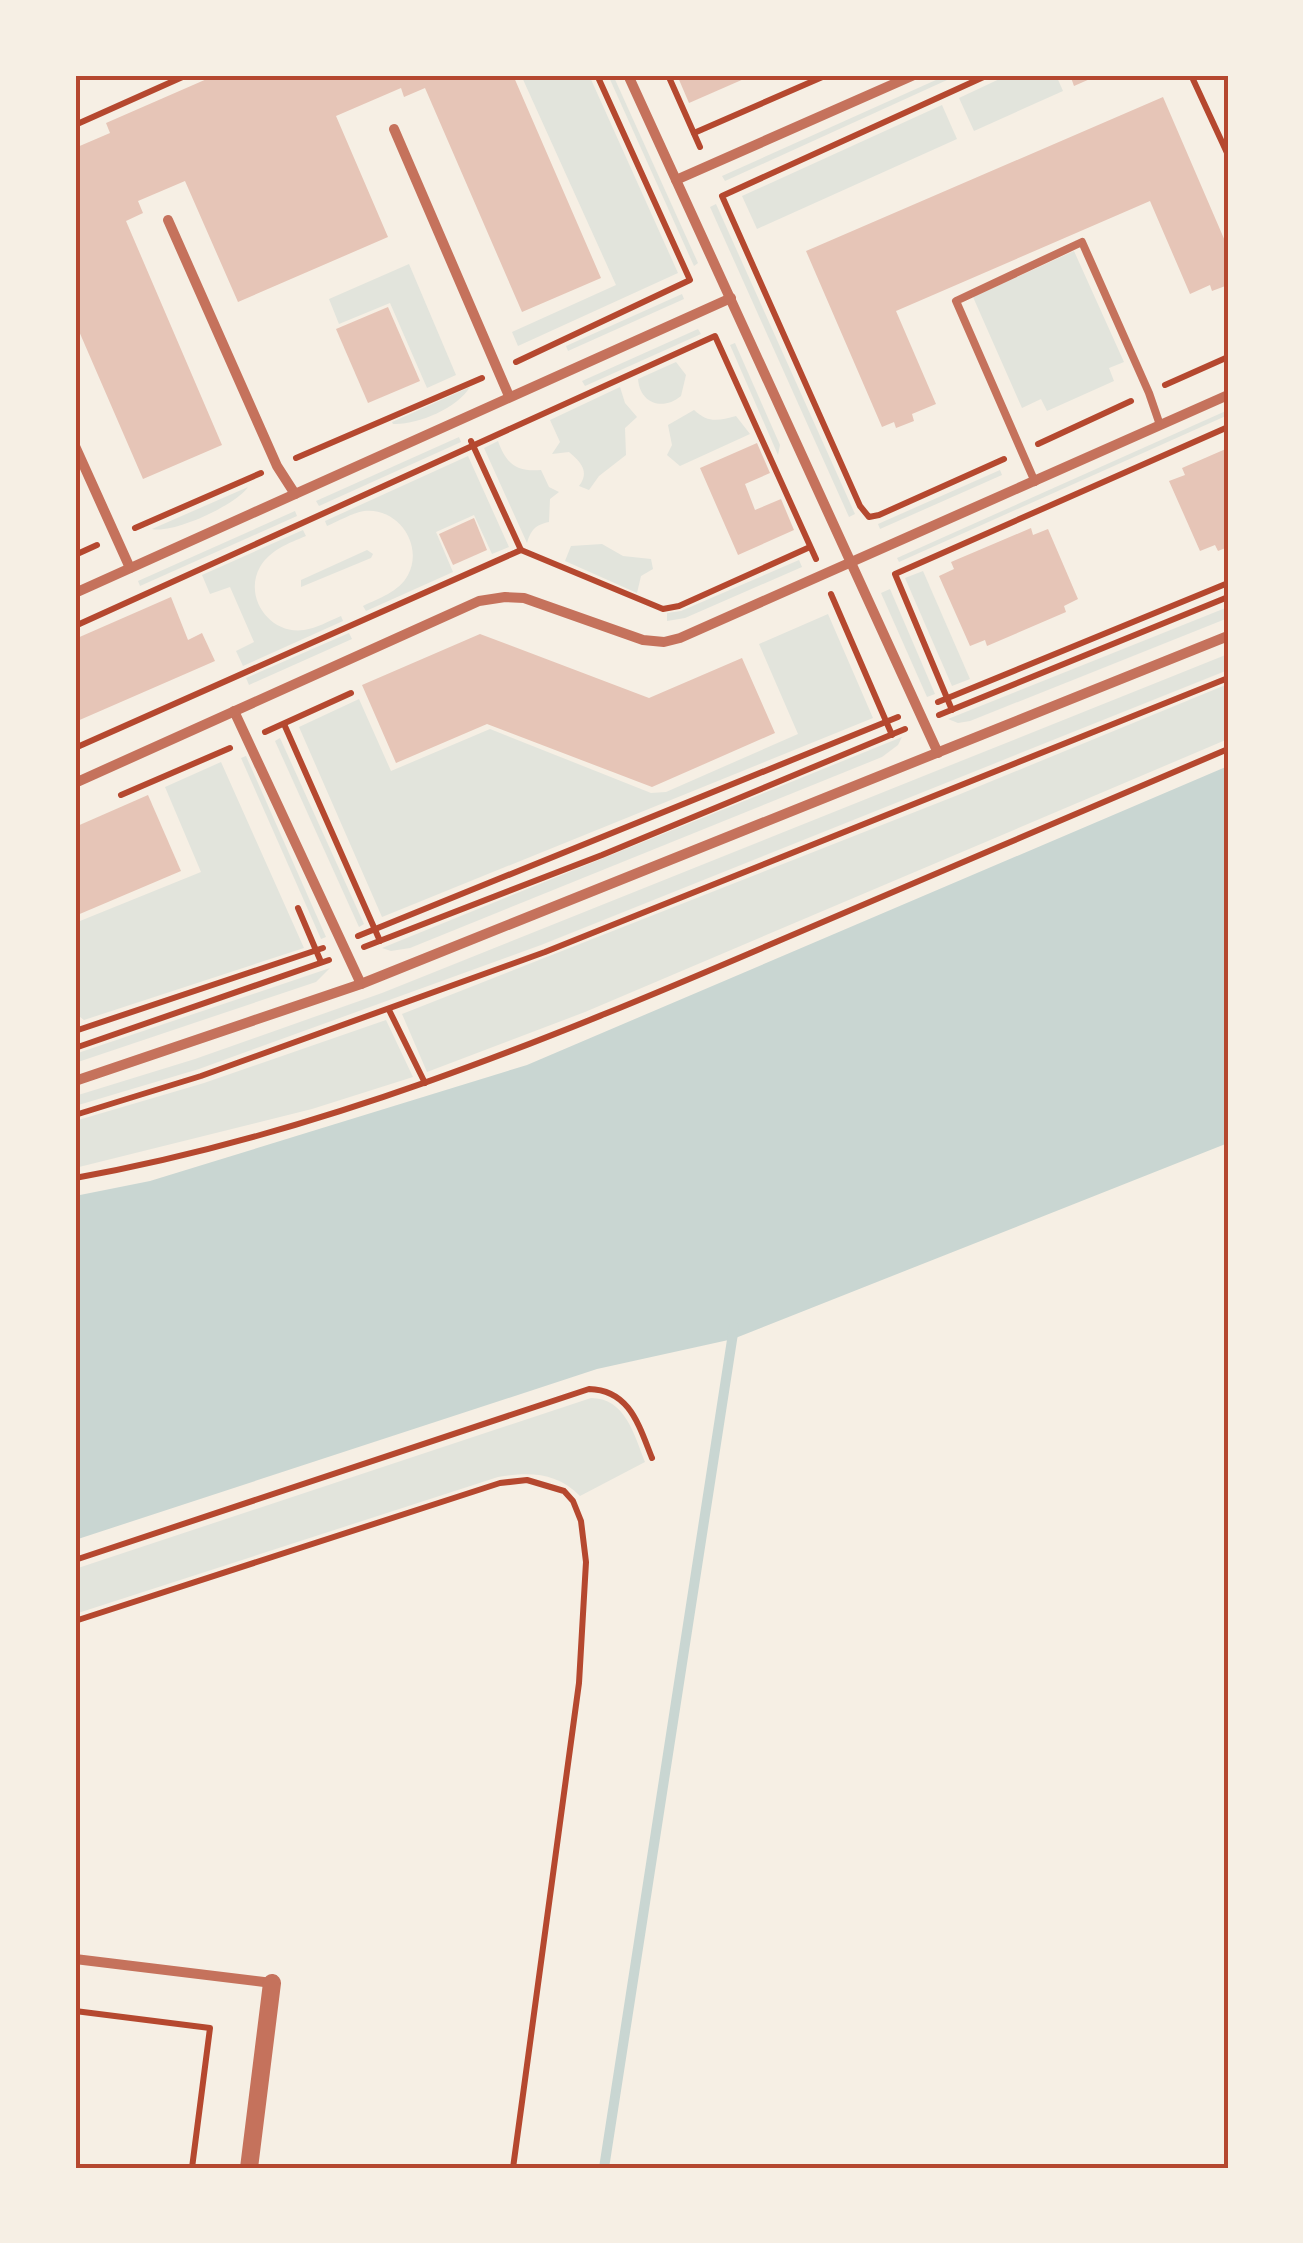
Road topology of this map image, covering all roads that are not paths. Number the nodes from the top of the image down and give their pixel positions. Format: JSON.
{"nodes":[{"id":1,"x":628,"y":75,"type":"edge"},
{"id":2,"x":914,"y":75,"type":"edge"},
{"id":3,"x":394,"y":129,"type":"dead end"},
{"id":4,"x":676,"y":180,"type":"junction"},
{"id":5,"x":168,"y":220,"type":"dead end"},
{"id":6,"x":731,"y":298,"type":"junction"},
{"id":7,"x":1228,"y":395,"type":"edge"},
{"id":8,"x":510,"y":396,"type":"junction"},
{"id":9,"x":1160,"y":426,"type":"junction"},
{"id":10,"x":75,"y":446,"type":"edge"},
{"id":11,"x":1035,"y":482,"type":"junction"},
{"id":12,"x":295,"y":494,"type":"junction"},
{"id":13,"x":852,"y":564,"type":"junction"},
{"id":14,"x":130,"y":568,"type":"junction"},
{"id":15,"x":75,"y":593,"type":"edge"},
{"id":16,"x":1228,"y":636,"type":"edge"},
{"id":17,"x":234,"y":711,"type":"junction"},
{"id":18,"x":938,"y":753,"type":"junction"},
{"id":19,"x":75,"y":783,"type":"edge"},
{"id":20,"x":361,"y":984,"type":"junction"},
{"id":21,"x":75,"y":1081,"type":"edge"},
{"id":22,"x":75,"y":1959,"type":"edge"},
{"id":23,"x":272,"y":1983,"type":"joint"},
{"id":24,"x":249,"y":2168,"type":"edge"}],
"edges":[{"from":1,"to":4,"type":"street"},
{"from":2,"to":4,"type":"street"},
{"from":3,"to":8,"type":"street"},
{"from":4,"to":6,"type":"street"},
{"from":5,"to":12,"type":"street"},
{"from":6,"to":8,"type":"street"},
{"from":6,"to":13,"type":"street"},
{"from":7,"to":9,"type":"street"},
{"from":8,"to":12,"type":"street"},
{"from":9,"to":11,"type":"street"},
{"from":9,"to":11,"type":"lane"},
{"from":10,"to":14,"type":"street"},
{"from":11,"to":13,"type":"street"},
{"from":12,"to":14,"type":"street"},
{"from":13,"to":17,"type":"street"},
{"from":13,"to":18,"type":"street"},
{"from":14,"to":15,"type":"street"},
{"from":16,"to":18,"type":"street"},
{"from":17,"to":19,"type":"street"},
{"from":17,"to":20,"type":"street"},
{"from":18,"to":20,"type":"street"},
{"from":20,"to":21,"type":"street"},
{"from":22,"to":23,"type":"street"},
{"from":23,"to":24,"type":"street"}]}
